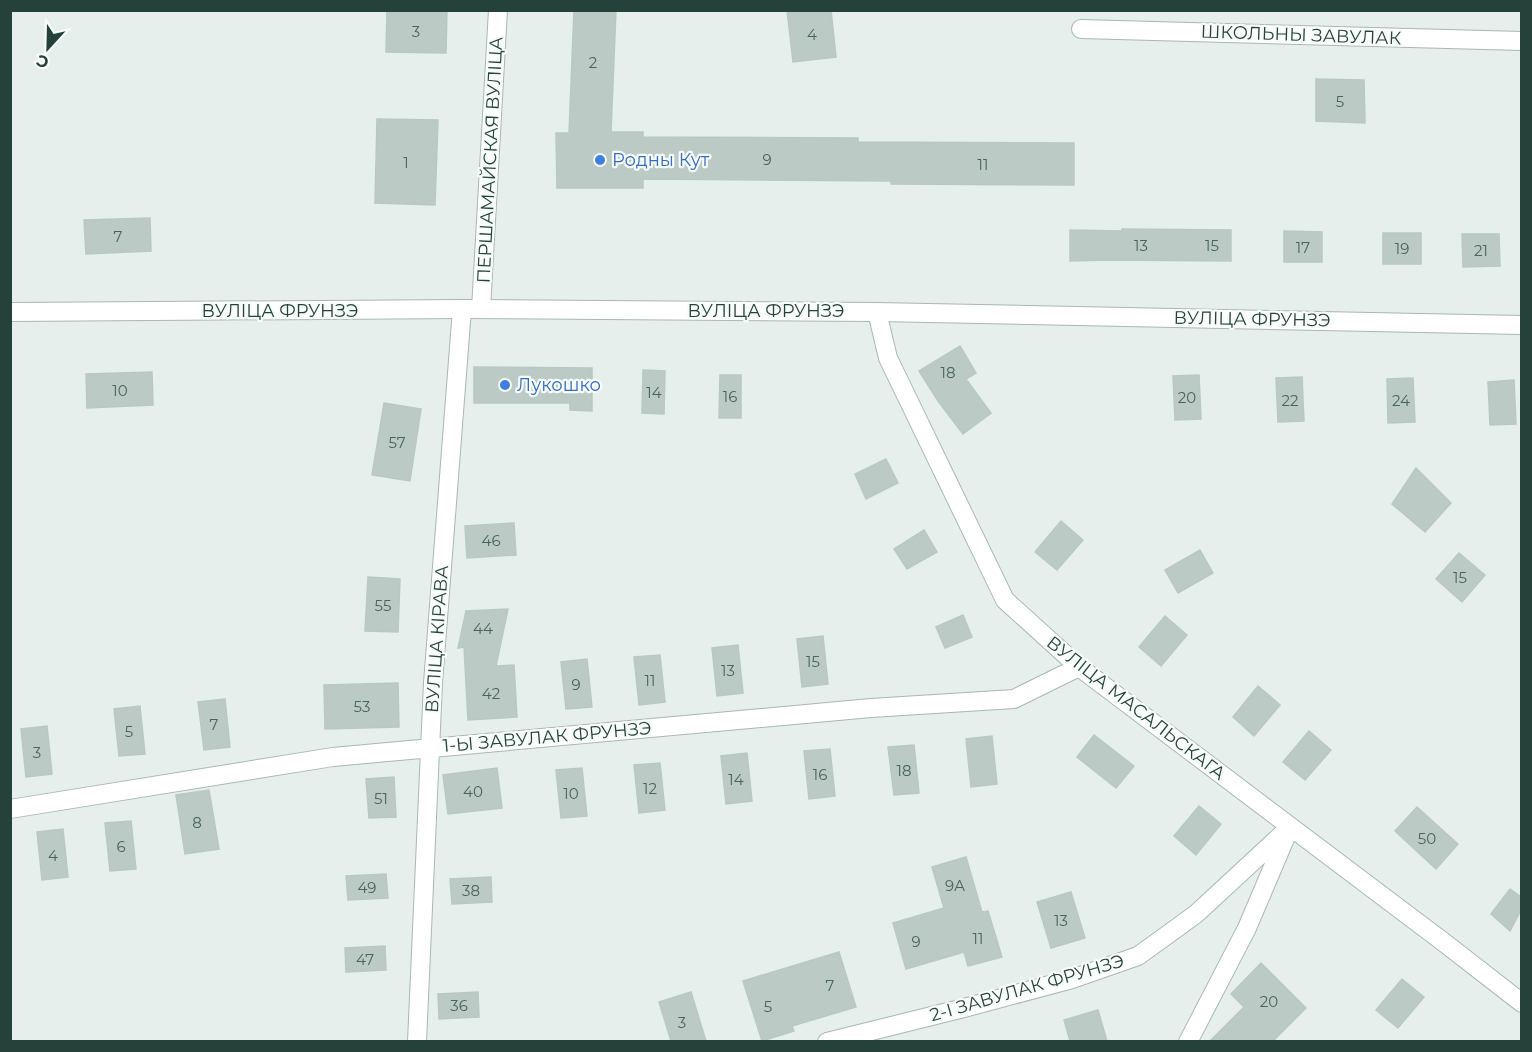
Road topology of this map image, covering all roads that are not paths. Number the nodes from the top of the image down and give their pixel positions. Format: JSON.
{"nodes":[{"id":1,"x":498,"y":10,"type":"edge"},
{"id":2,"x":1081,"y":29,"type":"dead end"},
{"id":3,"x":1521,"y":41,"type":"edge"},
{"id":4,"x":462,"y":309,"type":"junction"},
{"id":5,"x":481,"y":309,"type":"junction"},
{"id":6,"x":10,"y":312,"type":"edge"},
{"id":7,"x":877,"y":312,"type":"junction"},
{"id":8,"x":1521,"y":325,"type":"edge"},
{"id":9,"x":1079,"y":667,"type":"junction"},
{"id":10,"x":431,"y":748,"type":"junction"},
{"id":11,"x":10,"y":809,"type":"edge"},
{"id":12,"x":1290,"y":827,"type":"junction"},
{"id":13,"x":1521,"y":1003,"type":"edge"},
{"id":14,"x":417,"y":1041,"type":"edge"},
{"id":15,"x":827,"y":1041,"type":"edge"},
{"id":16,"x":1188,"y":1041,"type":"edge"}],
"edges":[{"from":1,"to":5,"type":"street","name":"ПЕРШАМАЙСКАЯ ВУЛІЦА"},
{"from":2,"to":3,"type":"street","name":"ШКОЛЬНЫ ЗАВУЛАК"},
{"from":4,"to":5,"type":"street","name":"ВУЛІЦА ФРУНЗЭ"},
{"from":4,"to":6,"type":"street","name":"ВУЛІЦА ФРУНЗЭ"},
{"from":4,"to":10,"type":"street","name":"ВУЛІЦА КІРАВА"},
{"from":5,"to":7,"type":"street","name":"ВУЛІЦА ФРУНЗЭ"},
{"from":7,"to":8,"type":"street","name":"ВУЛІЦА ФРУНЗЭ"},
{"from":7,"to":9,"type":"street","name":"ВУЛІЦА МАСАЛЬСКАГА"},
{"from":9,"to":10,"type":"street","name":"1-Ы ЗАВУЛАК ФРУНЗЭ"},
{"from":9,"to":12,"type":"street","name":"ВУЛІЦА МАСАЛЬСКАГА"},
{"from":10,"to":11,"type":"street","name":"1-Ы ЗАВУЛАК ФРУНЗЭ"},
{"from":10,"to":14,"type":"street","name":"ВУЛІЦА КІРАВА"},
{"from":12,"to":13,"type":"street","name":"ВУЛІЦА МАСАЛЬСКАГА"},
{"from":12,"to":15,"type":"street","name":"2-І ЗАВУЛАК ФРУНЗЭ"},
{"from":12,"to":16,"type":"street"}]}
